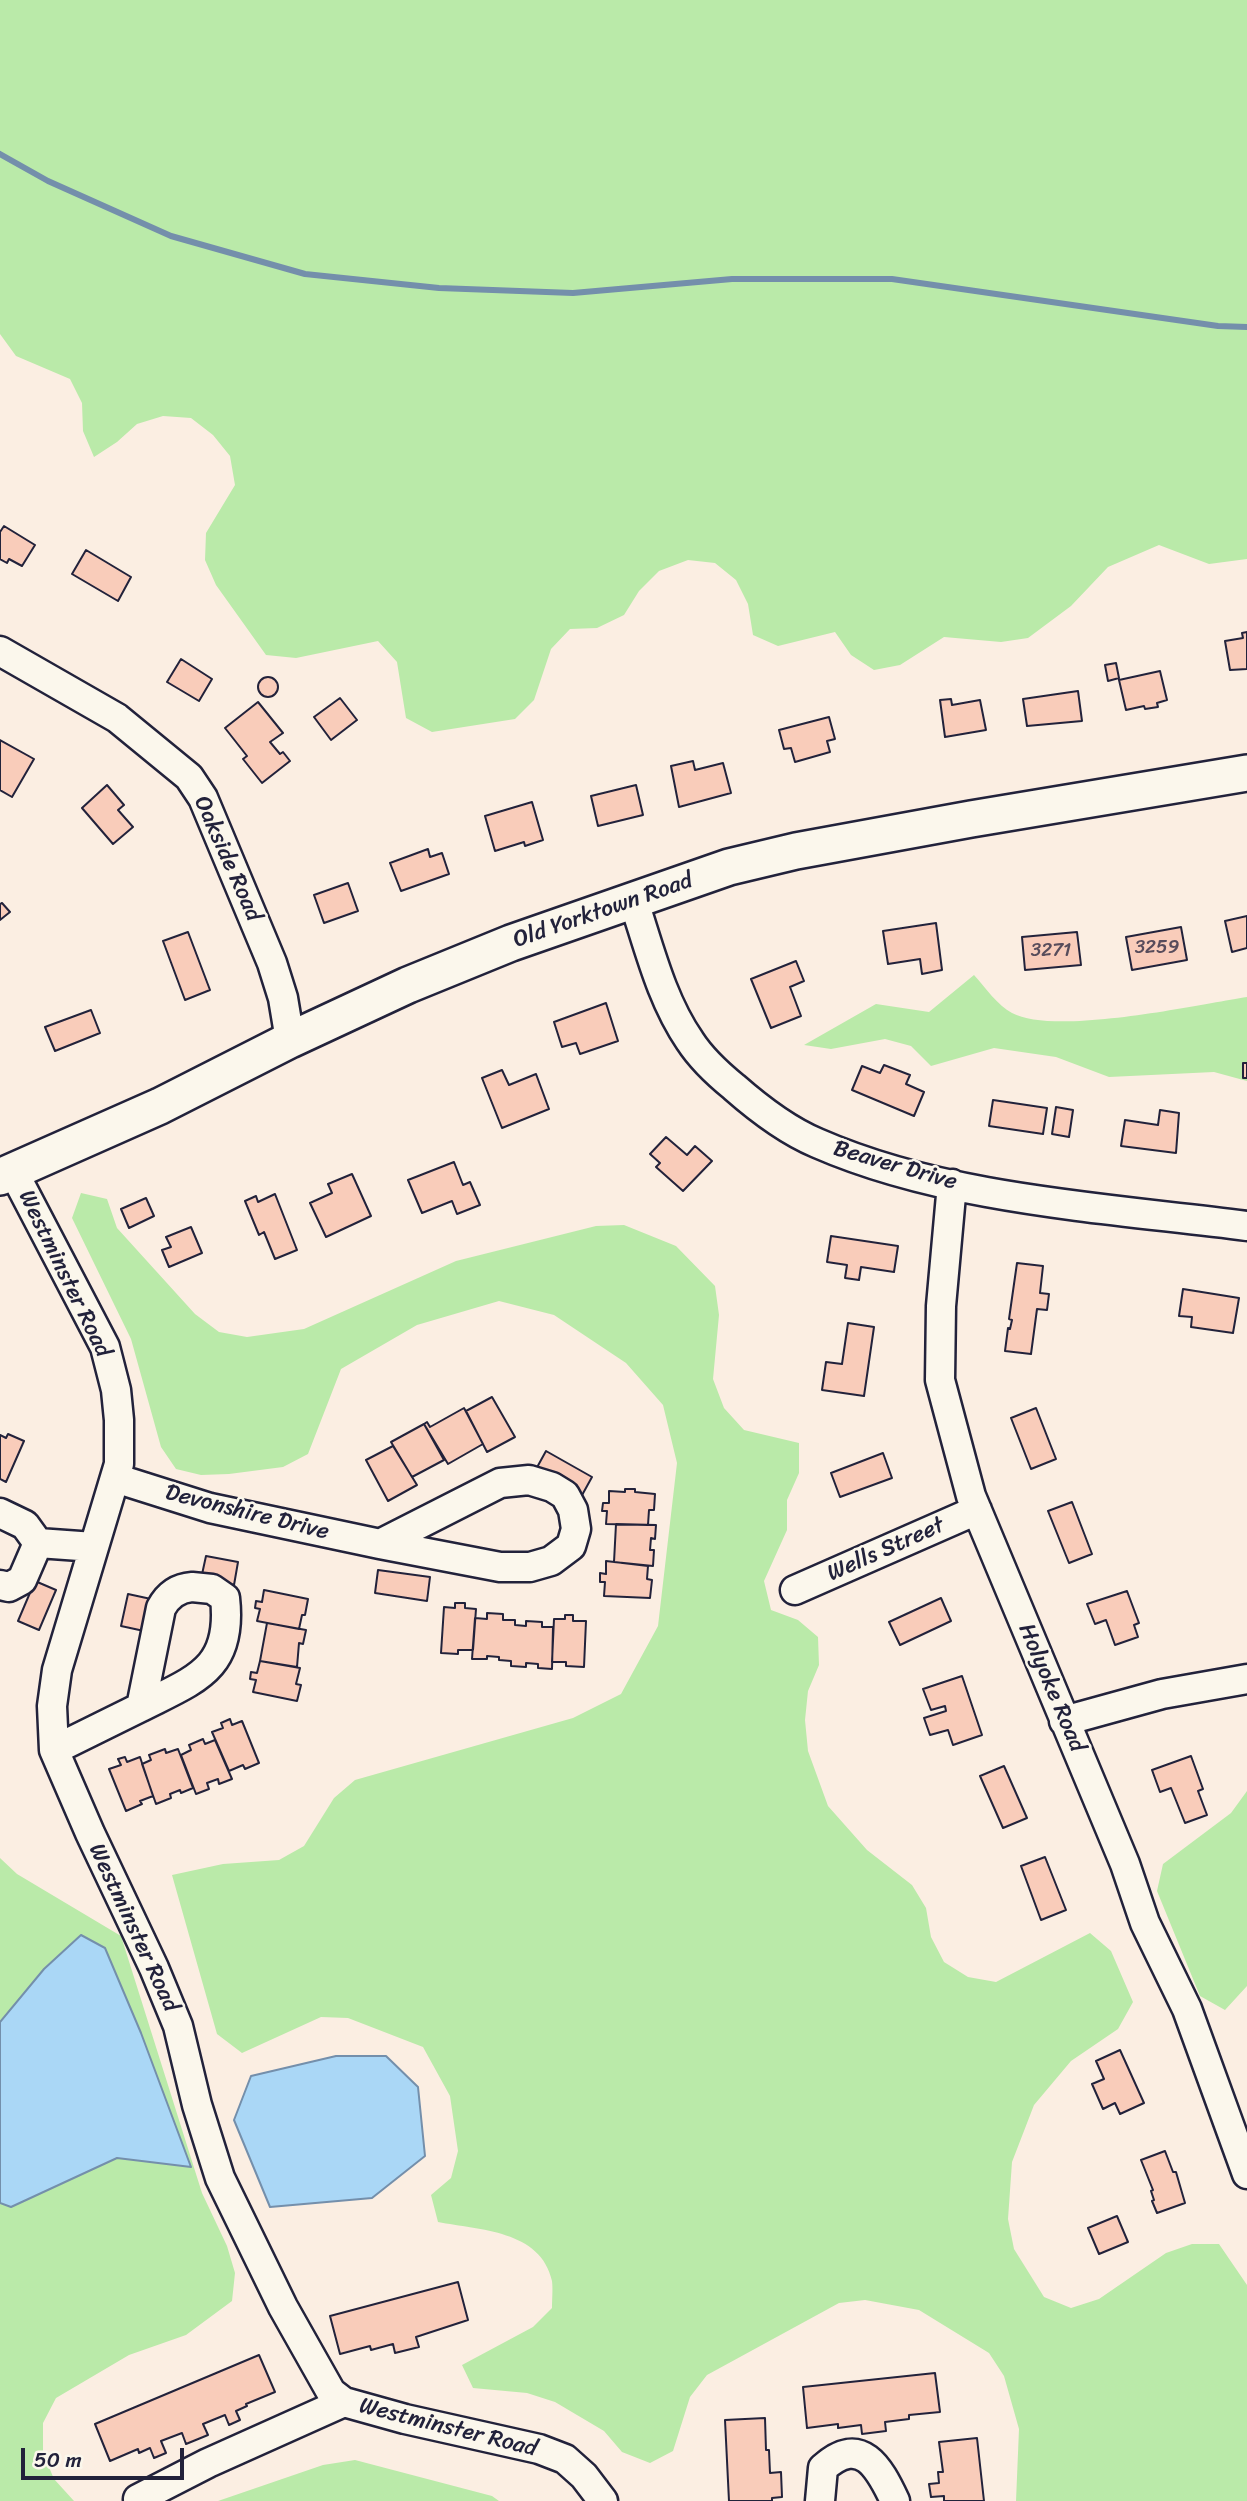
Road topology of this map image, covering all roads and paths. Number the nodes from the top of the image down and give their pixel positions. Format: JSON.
{"nodes":[{"id":1,"x":0,"y":651,"type":"edge"},
{"id":2,"x":1247,"y":773,"type":"edge"},
{"id":3,"x":633,"y":899,"type":"junction"},
{"id":4,"x":290,"y":1040,"type":"junction"},
{"id":5,"x":7,"y":1174,"type":"edge"},
{"id":6,"x":952,"y":1184,"type":"junction"},
{"id":7,"x":1247,"y":1226,"type":"edge"},
{"id":8,"x":115,"y":1478,"type":"junction"},
{"id":9,"x":977,"y":1510,"type":"junction"},
{"id":10,"x":0,"y":1513,"type":"edge"},
{"id":11,"x":38,"y":1544,"type":"junction"},
{"id":12,"x":380,"y":1544,"type":"junction"},
{"id":13,"x":94,"y":1547,"type":"junction"},
{"id":14,"x":0,"y":1585,"type":"edge"},
{"id":15,"x":795,"y":1590,"type":"dead end"},
{"id":16,"x":1247,"y":1679,"type":"edge"},
{"id":17,"x":141,"y":1707,"type":"dead end"},
{"id":18,"x":1064,"y":1721,"type":"junction"},
{"id":19,"x":54,"y":1750,"type":"junction"},
{"id":20,"x":1247,"y":2174,"type":"edge"},
{"id":21,"x":344,"y":2402,"type":"junction"},
{"id":22,"x":138,"y":2499,"type":"dead end"},
{"id":23,"x":603,"y":2501,"type":"edge"},
{"id":24,"x":820,"y":2501,"type":"edge"},
{"id":25,"x":895,"y":2501,"type":"edge"}],
"edges":[{"from":1,"to":4,"type":"street","name":"Oakside Road"},
{"from":2,"to":3,"type":"main road","name":"Old Yorktown Road"},
{"from":3,"to":4,"type":"main road","name":"Old Yorktown Road"},
{"from":3,"to":6,"type":"street","name":"Beaver Drive"},
{"from":4,"to":5,"type":"main road","name":"Old Yorktown Road"},
{"from":5,"to":8,"type":"street","name":"Westminster Road"},
{"from":6,"to":7,"type":"street","name":"Beaver Drive"},
{"from":6,"to":9,"type":"street","name":"Holyoke Road"},
{"from":8,"to":12,"type":"street","name":"Devonshire Drive"},
{"from":8,"to":13,"type":"street","name":"Westminster Road"},
{"from":9,"to":15,"type":"street","name":"Wells Street"},
{"from":9,"to":18,"type":"street","name":"Holyoke Road"},
{"from":10,"to":11,"type":"street"},
{"from":11,"to":13,"type":"street"},
{"from":11,"to":14,"type":"street"},
{"from":12,"to":12,"type":"street","name":"Devonshire Drive"},
{"from":13,"to":19,"type":"street","name":"Westminster Road"},
{"from":16,"to":18,"type":"street"},
{"from":17,"to":19,"type":"street"},
{"from":18,"to":20,"type":"street","name":"Holyoke Road"},
{"from":19,"to":21,"type":"street","name":"Westminster Road"},
{"from":21,"to":22,"type":"street"},
{"from":21,"to":23,"type":"street","name":"Westminster Road"},
{"from":24,"to":25,"type":"street"}]}
